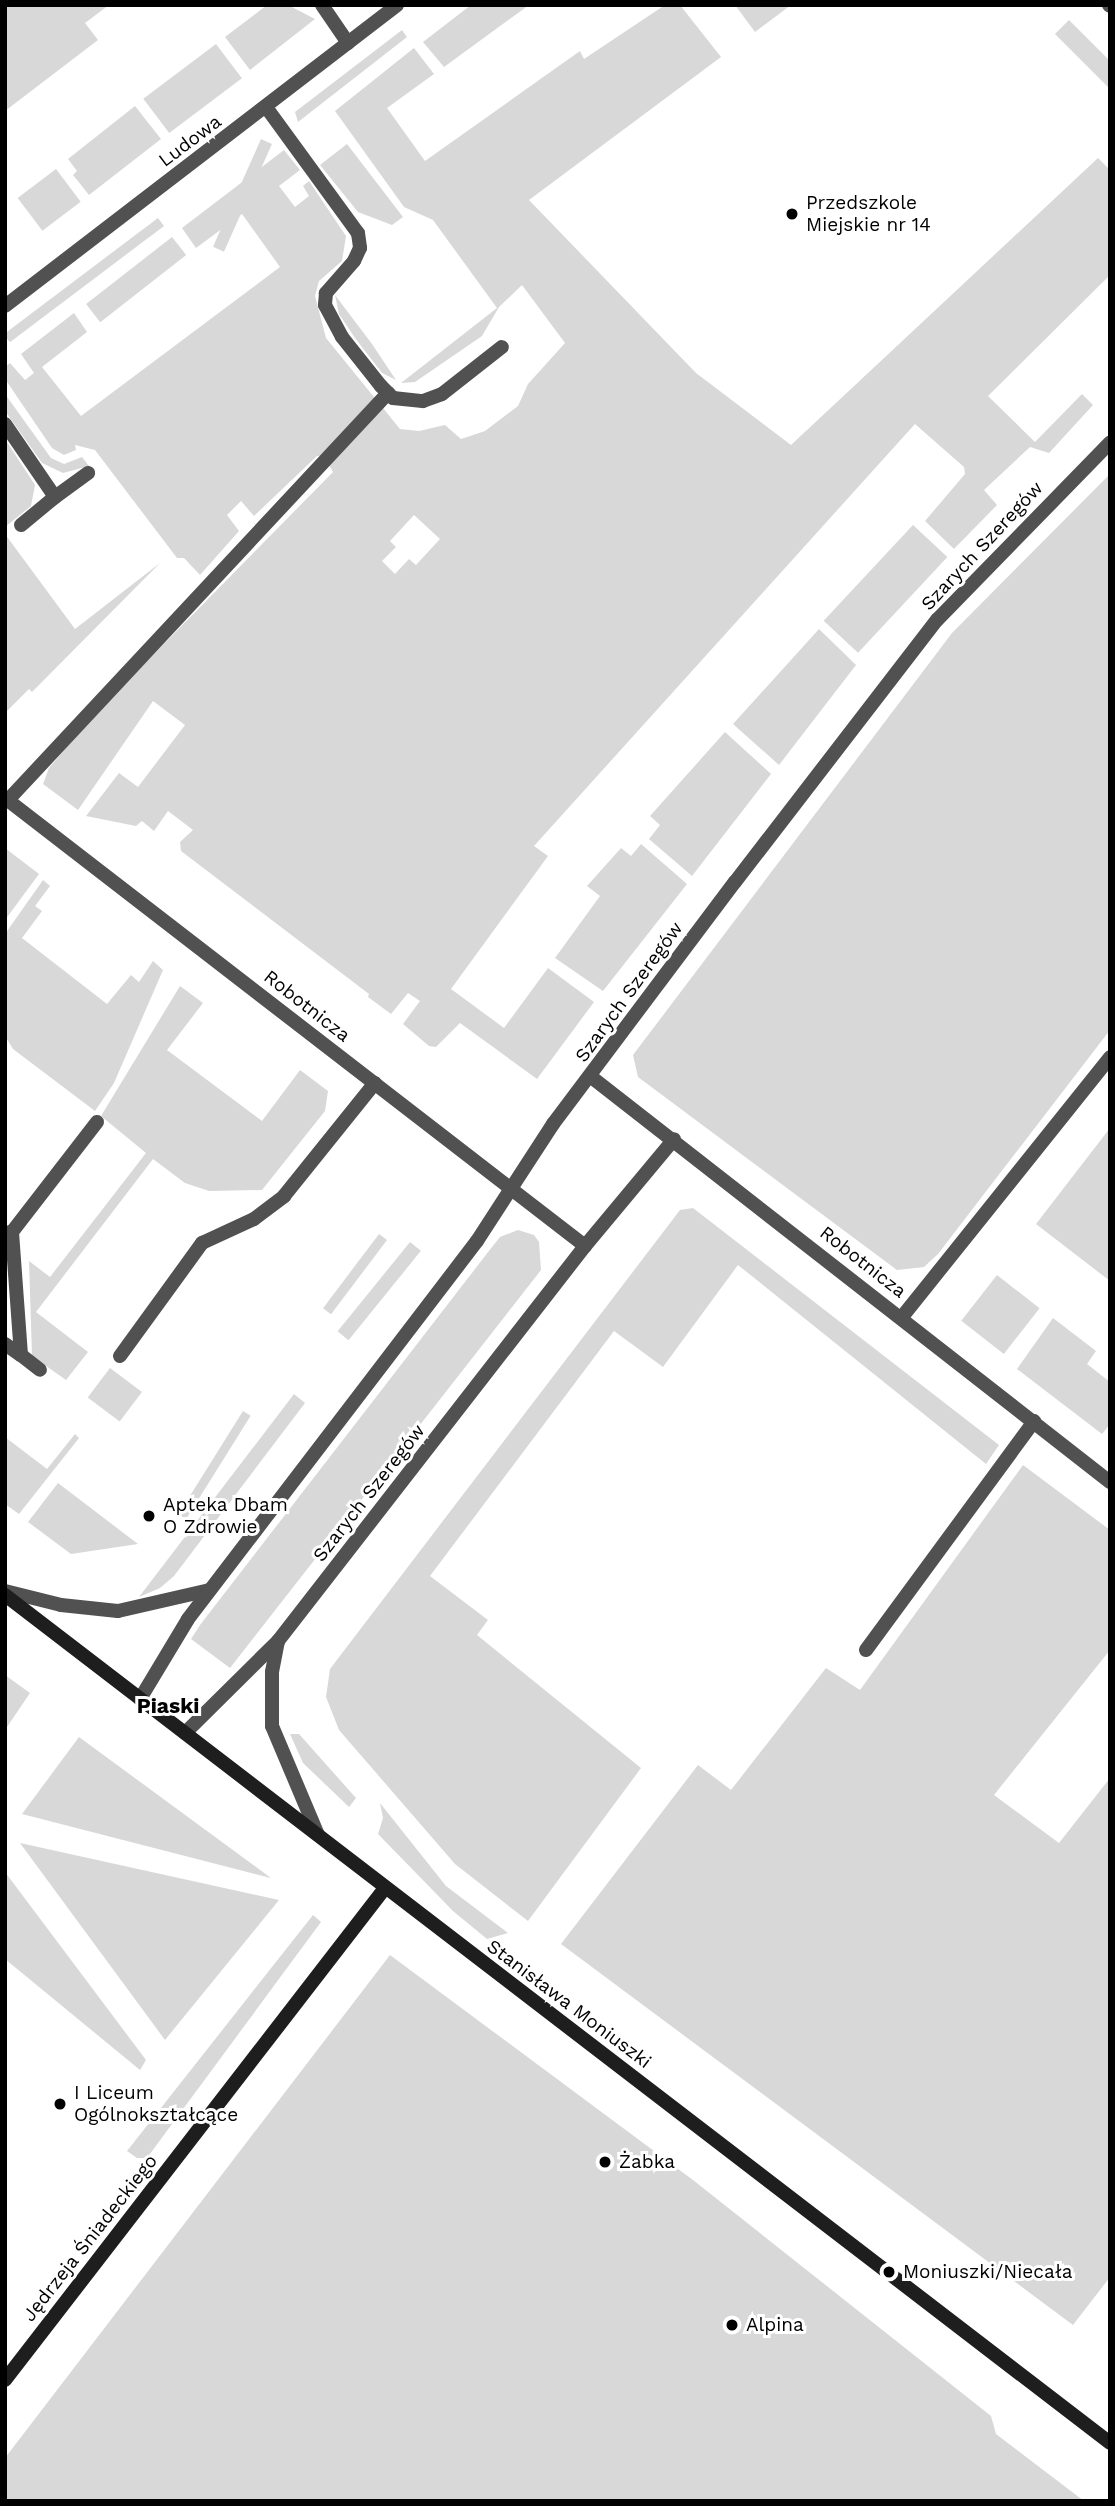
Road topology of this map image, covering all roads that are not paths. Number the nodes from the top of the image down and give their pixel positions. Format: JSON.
{"nodes":[{"id":1,"x":322,"y":5,"type":"edge"},
{"id":2,"x":397,"y":5,"type":"edge"},
{"id":3,"x":348,"y":43,"type":"junction"},
{"id":4,"x":266,"y":107,"type":"junction"},
{"id":5,"x":5,"y":306,"type":"edge"},
{"id":6,"x":502,"y":348,"type":"dead end"},
{"id":7,"x":388,"y":393,"type":"junction"},
{"id":8,"x":5,"y":424,"type":"edge"},
{"id":9,"x":1110,"y":443,"type":"edge"},
{"id":10,"x":88,"y":473,"type":"dead end"},
{"id":11,"x":55,"y":497,"type":"junction"},
{"id":12,"x":21,"y":525,"type":"dead end"},
{"id":13,"x":6,"y":799,"type":"edge"},
{"id":14,"x":1110,"y":1057,"type":"edge"},
{"id":15,"x":590,"y":1076,"type":"junction"},
{"id":16,"x":374,"y":1083,"type":"junction"},
{"id":17,"x":97,"y":1122,"type":"dead end"},
{"id":18,"x":674,"y":1139,"type":"junction"},
{"id":19,"x":512,"y":1189,"type":"junction"},
{"id":20,"x":9,"y":1233,"type":"edge"},
{"id":21,"x":585,"y":1246,"type":"junction"},
{"id":22,"x":902,"y":1317,"type":"junction"},
{"id":23,"x":5,"y":1343,"type":"edge"},
{"id":24,"x":21,"y":1355,"type":"junction"},
{"id":25,"x":120,"y":1356,"type":"dead end"},
{"id":26,"x":40,"y":1370,"type":"dead end"},
{"id":27,"x":1034,"y":1421,"type":"junction"},
{"id":28,"x":1110,"y":1482,"type":"edge"},
{"id":29,"x":210,"y":1590,"type":"junction"},
{"id":30,"x":5,"y":1593,"type":"edge"},
{"id":31,"x":278,"y":1641,"type":"junction"},
{"id":32,"x":866,"y":1650,"type":"dead end"},
{"id":33,"x":140,"y":1699,"type":"junction"},
{"id":34,"x":184,"y":1733,"type":"junction"},
{"id":35,"x":318,"y":1835,"type":"junction"},
{"id":36,"x":385,"y":1888,"type":"junction"},
{"id":37,"x":5,"y":2379,"type":"edge"},
{"id":38,"x":1110,"y":2443,"type":"edge"}],
"edges":[{"from":1,"to":3,"type":"street"},
{"from":2,"to":3,"type":"street","name":"Ludowa"},
{"from":3,"to":4,"type":"street","name":"Ludowa"},
{"from":4,"to":5,"type":"street","name":"Ludowa"},
{"from":4,"to":7,"type":"street"},
{"from":6,"to":7,"type":"street"},
{"from":7,"to":13,"type":"street"},
{"from":8,"to":11,"type":"street"},
{"from":9,"to":15,"type":"street","name":"Szarych Szeregów"},
{"from":10,"to":11,"type":"street"},
{"from":11,"to":12,"type":"street"},
{"from":13,"to":16,"type":"street","name":"Robotnicza"},
{"from":14,"to":22,"type":"street"},
{"from":15,"to":18,"type":"street","name":"Robotnicza"},
{"from":15,"to":19,"type":"street","name":"Szarych Szeregów"},
{"from":16,"to":19,"type":"street","name":"Robotnicza"},
{"from":16,"to":25,"type":"street"},
{"from":17,"to":20,"type":"street"},
{"from":18,"to":21,"type":"street","name":"Szarych Szeregów"},
{"from":18,"to":22,"type":"street","name":"Robotnicza"},
{"from":19,"to":21,"type":"street","name":"Robotnicza"},
{"from":19,"to":29,"type":"street","name":"Szarych Szeregów"},
{"from":20,"to":24,"type":"street"},
{"from":21,"to":31,"type":"street","name":"Szarych Szeregów"},
{"from":22,"to":27,"type":"street","name":"Robotnicza"},
{"from":23,"to":24,"type":"street"},
{"from":24,"to":26,"type":"street"},
{"from":27,"to":28,"type":"street","name":"Robotnicza"},
{"from":27,"to":32,"type":"street"},
{"from":29,"to":30,"type":"street"},
{"from":29,"to":33,"type":"street","name":"Szarych Szeregów"},
{"from":30,"to":33,"type":"street","name":"Stanisława Moniuszki"},
{"from":31,"to":34,"type":"street","name":"Szarych Szeregów"},
{"from":31,"to":35,"type":"street","name":"Szarych Szeregów"},
{"from":33,"to":34,"type":"street","name":"Stanisława Moniuszki"},
{"from":34,"to":35,"type":"street","name":"Stanisława Moniuszki"},
{"from":35,"to":36,"type":"street","name":"Stanisława Moniuszki"},
{"from":36,"to":37,"type":"street","name":"Jędrzeja Śniadeckiego"},
{"from":36,"to":38,"type":"street","name":"Stanisława Moniuszki"}]}
